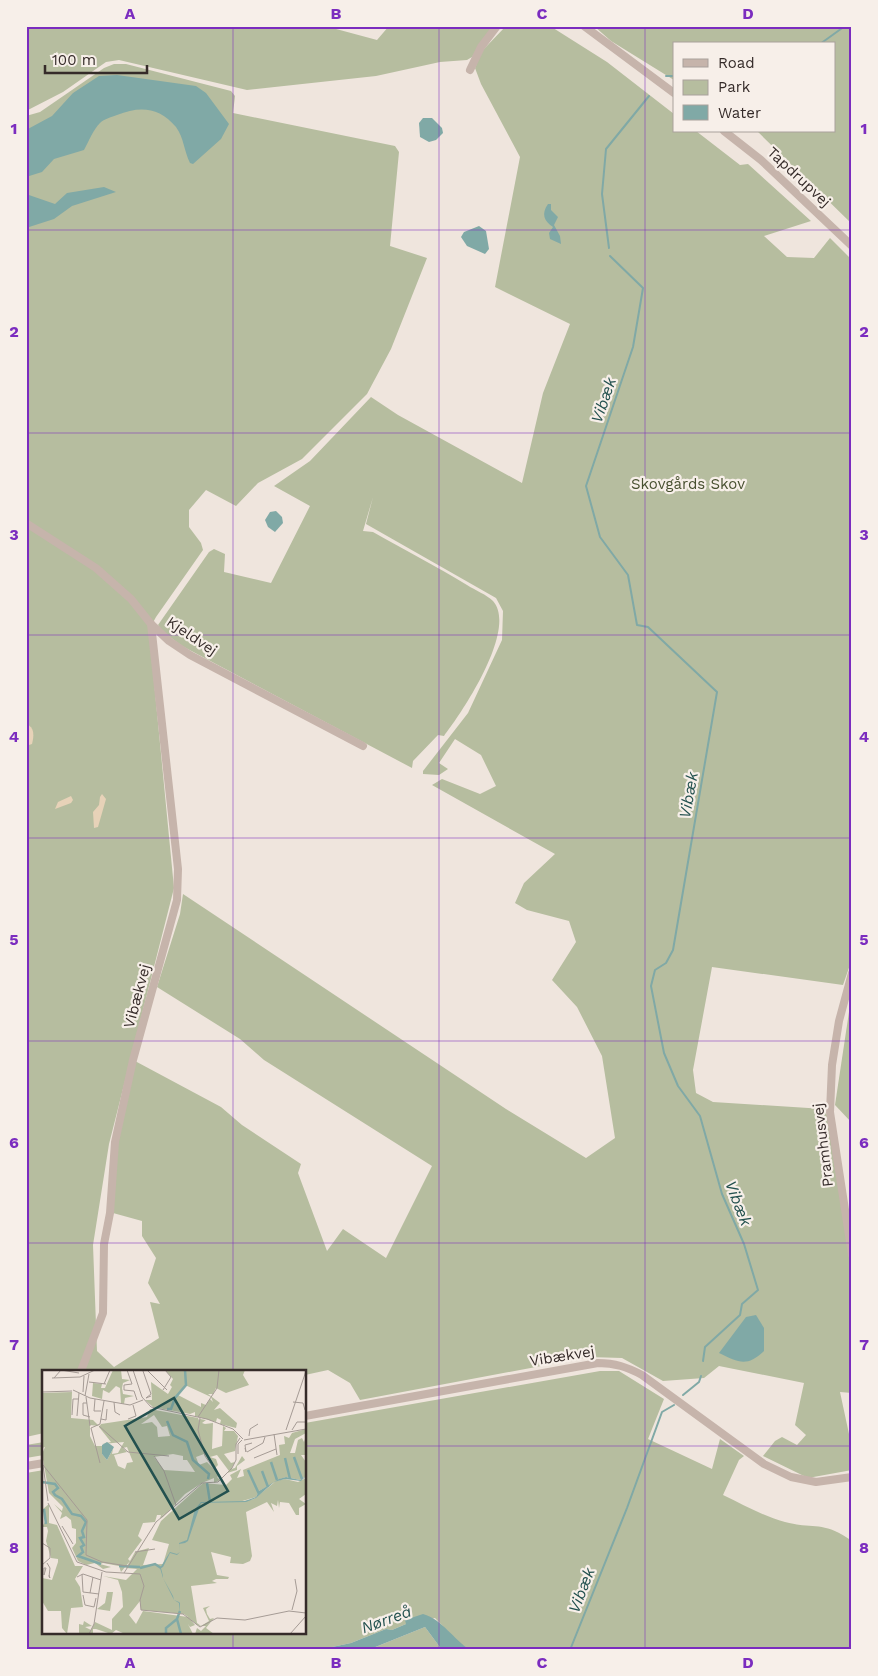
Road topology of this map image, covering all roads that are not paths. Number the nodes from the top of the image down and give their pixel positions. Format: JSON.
{"nodes":[{"id":1,"x":497,"y":26,"type":"edge"},
{"id":2,"x":584,"y":26,"type":"edge"},
{"id":3,"x":470,"y":70,"type":"dead end"},
{"id":4,"x":673,"y":92,"type":"edge"},
{"id":5,"x":725,"y":132,"type":"edge"},
{"id":6,"x":852,"y":246,"type":"edge"},
{"id":7,"x":26,"y":523,"type":"edge"},
{"id":8,"x":151,"y":624,"type":"junction"},
{"id":9,"x":362,"y":746,"type":"dead end"},
{"id":10,"x":852,"y":973,"type":"edge"},
{"id":11,"x":852,"y":1256,"type":"edge"},
{"id":12,"x":81,"y":1370,"type":"edge"},
{"id":13,"x":306,"y":1416,"type":"edge"},
{"id":14,"x":42,"y":1463,"type":"edge"},
{"id":15,"x":26,"y":1466,"type":"edge"},
{"id":16,"x":852,"y":1477,"type":"edge"}],
"edges":[{"from":1,"to":3,"type":"street"},
{"from":2,"to":4,"type":"street"},
{"from":5,"to":6,"type":"street","name":"Tapdrupvej"},
{"from":7,"to":8,"type":"street","name":"Kjeldvej"},
{"from":8,"to":9,"type":"street","name":"Kjeldvej"},
{"from":8,"to":12,"type":"street","name":"Vibækvej"},
{"from":10,"to":11,"type":"street","name":"Pramhusvej"},
{"from":13,"to":16,"type":"street","name":"Vibækvej"},
{"from":14,"to":15,"type":"street"}]}
